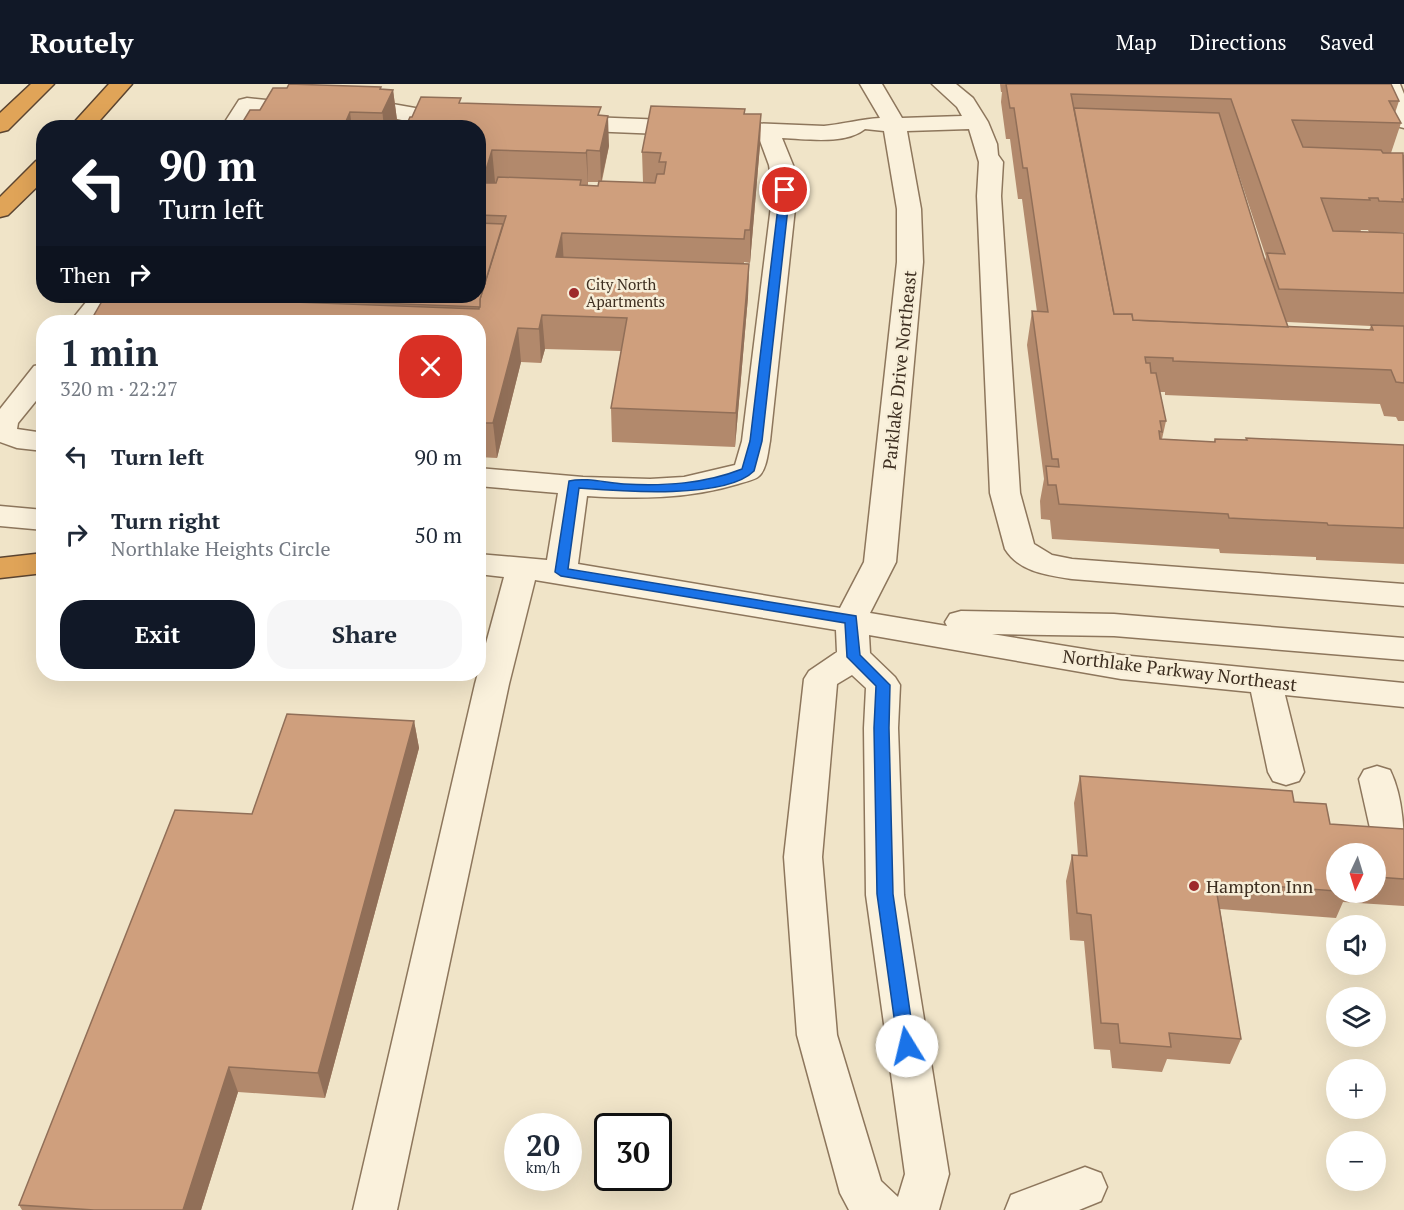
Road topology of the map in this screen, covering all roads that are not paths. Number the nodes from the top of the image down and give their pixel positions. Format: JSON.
{"nodes":[{"id":1,"x":15,"y":84,"type":"edge"},
{"id":2,"x":43,"y":84,"type":"edge"},
{"id":3,"x":121,"y":84,"type":"edge"},
{"id":4,"x":130,"y":84,"type":"edge"},
{"id":5,"x":871,"y":84,"type":"edge"},
{"id":6,"x":943,"y":84,"type":"edge"},
{"id":7,"x":1389,"y":84,"type":"edge"},
{"id":8,"x":0,"y":101,"type":"edge"},
{"id":9,"x":106,"y":101,"type":"junction"},
{"id":10,"x":88,"y":120,"type":"edge"},
{"id":11,"x":238,"y":120,"type":"edge"},
{"id":12,"x":476,"y":120,"type":"edge"},
{"id":13,"x":1404,"y":121,"type":"edge"},
{"id":14,"x":977,"y":122,"type":"junction"},
{"id":15,"x":541,"y":123,"type":"edge"},
{"id":16,"x":894,"y":123,"type":"junction"},
{"id":17,"x":0,"y":125,"type":"edge"},
{"id":18,"x":780,"y":131,"type":"junction"},
{"id":19,"x":36,"y":174,"type":"edge"},
{"id":20,"x":0,"y":210,"type":"edge"},
{"id":21,"x":98,"y":303,"type":"edge"},
{"id":22,"x":89,"y":315,"type":"edge"},
{"id":23,"x":36,"y":382,"type":"edge"},
{"id":24,"x":36,"y":441,"type":"edge"},
{"id":25,"x":486,"y":478,"type":"edge"},
{"id":26,"x":573,"y":484,"type":"junction"},
{"id":27,"x":0,"y":516,"type":"edge"},
{"id":28,"x":36,"y":519,"type":"edge"},
{"id":29,"x":36,"y":564,"type":"edge"},
{"id":30,"x":486,"y":565,"type":"edge"},
{"id":31,"x":0,"y":568,"type":"edge"},
{"id":32,"x":522,"y":569,"type":"junction"},
{"id":33,"x":561,"y":572,"type":"junction"},
{"id":34,"x":1404,"y":596,"type":"edge"},
{"id":35,"x":851,"y":619,"type":"junction"},
{"id":36,"x":1404,"y":650,"type":"edge"},
{"id":37,"x":854,"y":657,"type":"junction"},
{"id":38,"x":1265,"y":681,"type":"junction"},
{"id":39,"x":1404,"y":695,"type":"edge"},
{"id":40,"x":1286,"y":772,"type":"dead end"},
{"id":41,"x":1377,"y":779,"type":"dead end"},
{"id":42,"x":1394,"y":855,"type":"edge"},
{"id":43,"x":1085,"y":1187,"type":"dead end"},
{"id":44,"x":375,"y":1210,"type":"edge"},
{"id":45,"x":882,"y":1210,"type":"edge"},
{"id":46,"x":916,"y":1210,"type":"edge"},
{"id":47,"x":1027,"y":1210,"type":"edge"}],
"edges":[{"from":1,"to":8,"type":"highway"},
{"from":2,"to":17,"type":"highway"},
{"from":3,"to":9,"type":"highway"},
{"from":4,"to":9,"type":"highway"},
{"from":5,"to":16,"type":"street","name":"Parklake Drive Northeast"},
{"from":6,"to":14,"type":"street"},
{"from":7,"to":13,"type":"street"},
{"from":9,"to":10,"type":"highway"},
{"from":11,"to":12,"type":"street"},
{"from":14,"to":16,"type":"street"},
{"from":14,"to":34,"type":"street"},
{"from":15,"to":18,"type":"street"},
{"from":16,"to":18,"type":"street"},
{"from":16,"to":35,"type":"street","name":"Parklake Drive Northeast"},
{"from":18,"to":26,"type":"street"},
{"from":19,"to":20,"type":"highway"},
{"from":21,"to":22,"type":"street"},
{"from":23,"to":24,"type":"street"},
{"from":25,"to":26,"type":"street"},
{"from":26,"to":33,"type":"street"},
{"from":27,"to":28,"type":"street"},
{"from":29,"to":31,"type":"highway"},
{"from":30,"to":32,"type":"street","name":"Northlake Parkway Northeast"},
{"from":32,"to":33,"type":"street","name":"Northlake Parkway Northeast"},
{"from":32,"to":44,"type":"street"},
{"from":33,"to":35,"type":"street","name":"Northlake Parkway Northeast"},
{"from":35,"to":36,"type":"street","name":"Northlake Parkway Northeast"},
{"from":35,"to":37,"type":"street"},
{"from":35,"to":38,"type":"street","name":"Northlake Parkway Northeast"},
{"from":37,"to":45,"type":"street"},
{"from":37,"to":46,"type":"street"},
{"from":38,"to":39,"type":"street","name":"Northlake Parkway Northeast"},
{"from":38,"to":40,"type":"street"},
{"from":41,"to":42,"type":"street"},
{"from":43,"to":47,"type":"street"}]}
